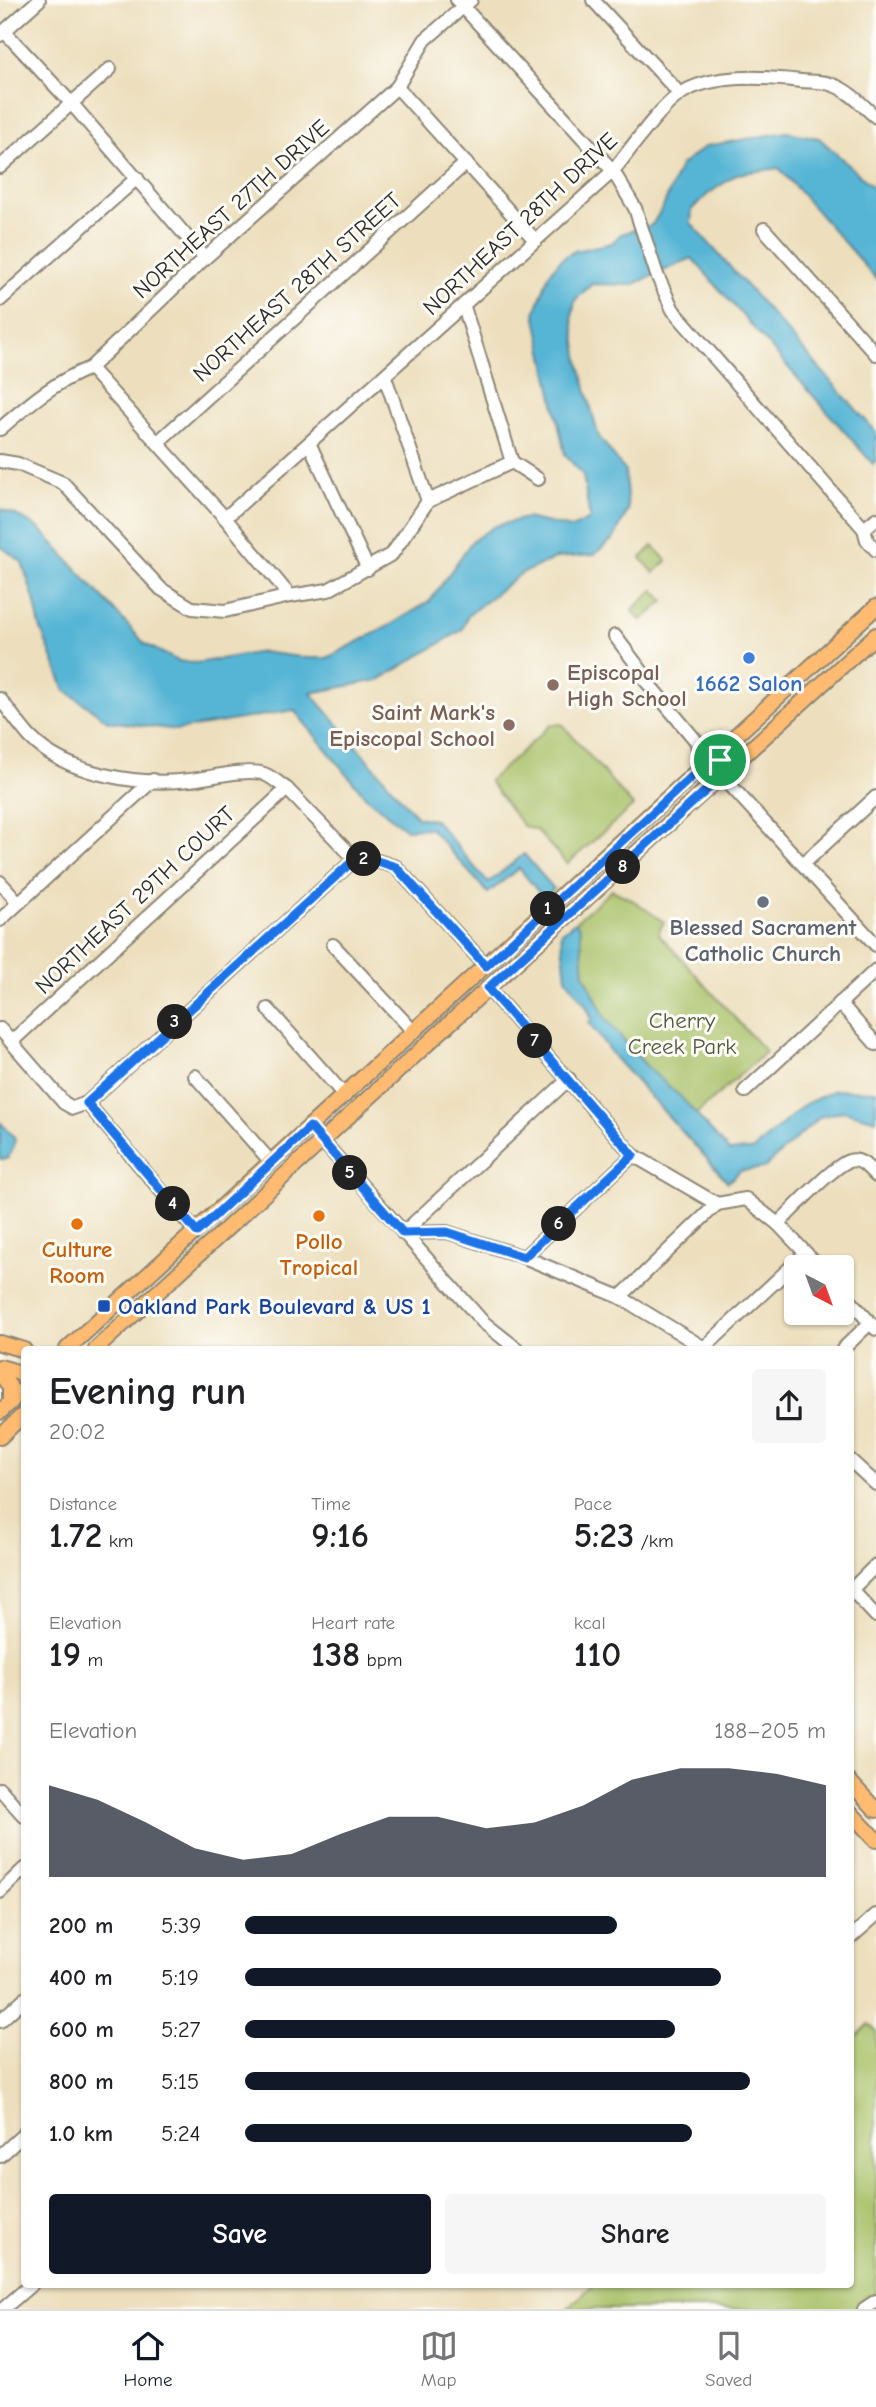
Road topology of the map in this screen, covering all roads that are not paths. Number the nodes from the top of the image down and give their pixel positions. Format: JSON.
{"nodes":[{"id":1,"x":39,"y":0,"type":"edge"},
{"id":2,"x":593,"y":0,"type":"edge"},
{"id":3,"x":464,"y":2,"type":"edge"},
{"id":4,"x":2,"y":33,"type":"edge"},
{"id":5,"x":110,"y":69,"type":"dead end"},
{"id":6,"x":397,"y":87,"type":"junction"},
{"id":7,"x":680,"y":94,"type":"junction"},
{"id":8,"x":72,"y":104,"type":"junction"},
{"id":9,"x":876,"y":117,"type":"edge"},
{"id":10,"x":466,"y":163,"type":"junction"},
{"id":11,"x":0,"y":167,"type":"edge"},
{"id":12,"x":613,"y":171,"type":"junction"},
{"id":13,"x":137,"y":178,"type":"junction"},
{"id":14,"x":765,"y":229,"type":"dead end"},
{"id":15,"x":535,"y":240,"type":"junction"},
{"id":16,"x":205,"y":258,"type":"junction"},
{"id":17,"x":0,"y":300,"type":"edge"},
{"id":18,"x":464,"y":307,"type":"junction"},
{"id":19,"x":876,"y":354,"type":"edge"},
{"id":20,"x":90,"y":368,"type":"junction"},
{"id":21,"x":385,"y":377,"type":"junction"},
{"id":22,"x":0,"y":429,"type":"edge"},
{"id":23,"x":158,"y":442,"type":"junction"},
{"id":24,"x":310,"y":445,"type":"junction"},
{"id":25,"x":0,"y":461,"type":"edge"},
{"id":26,"x":512,"y":462,"type":"junction"},
{"id":27,"x":538,"y":480,"type":"dead end"},
{"id":28,"x":428,"y":501,"type":"junction"},
{"id":29,"x":225,"y":518,"type":"junction"},
{"id":30,"x":876,"y":519,"type":"edge"},
{"id":31,"x":870,"y":532,"type":"edge"},
{"id":32,"x":876,"y":551,"type":"edge"},
{"id":33,"x":368,"y":569,"type":"junction"},
{"id":34,"x":290,"y":596,"type":"junction"},
{"id":35,"x":876,"y":607,"type":"edge"},
{"id":36,"x":876,"y":635,"type":"edge"},
{"id":37,"x":615,"y":636,"type":"dead end"},
{"id":38,"x":0,"y":699,"type":"edge"},
{"id":39,"x":724,"y":747,"type":"junction"},
{"id":40,"x":708,"y":761,"type":"junction"},
{"id":41,"x":722,"y":776,"type":"junction"},
{"id":42,"x":153,"y":780,"type":"junction"},
{"id":43,"x":287,"y":789,"type":"junction"},
{"id":44,"x":708,"y":789,"type":"junction"},
{"id":45,"x":876,"y":797,"type":"edge"},
{"id":46,"x":355,"y":859,"type":"junction"},
{"id":47,"x":803,"y":864,"type":"junction"},
{"id":48,"x":0,"y":882,"type":"edge"},
{"id":49,"x":18,"y":902,"type":"junction"},
{"id":50,"x":540,"y":916,"type":"junction"},
{"id":51,"x":0,"y":920,"type":"edge"},
{"id":52,"x":545,"y":936,"type":"junction"},
{"id":53,"x":333,"y":945,"type":"dead end"},
{"id":54,"x":876,"y":945,"type":"edge"},
{"id":55,"x":486,"y":966,"type":"junction"},
{"id":56,"x":876,"y":970,"type":"edge"},
{"id":57,"x":488,"y":988,"type":"junction"},
{"id":58,"x":840,"y":1003,"type":"junction"},
{"id":59,"x":268,"y":1009,"type":"dead end"},
{"id":60,"x":0,"y":1029,"type":"edge"},
{"id":61,"x":414,"y":1032,"type":"junction"},
{"id":62,"x":11,"y":1042,"type":"junction"},
{"id":63,"x":876,"y":1044,"type":"edge"},
{"id":64,"x":195,"y":1076,"type":"dead end"},
{"id":65,"x":569,"y":1079,"type":"junction"},
{"id":66,"x":745,"y":1091,"type":"dead end"},
{"id":67,"x":345,"y":1096,"type":"junction"},
{"id":68,"x":87,"y":1103,"type":"junction"},
{"id":69,"x":310,"y":1127,"type":"junction"},
{"id":70,"x":323,"y":1142,"type":"junction"},
{"id":71,"x":633,"y":1155,"type":"junction"},
{"id":72,"x":271,"y":1161,"type":"junction"},
{"id":73,"x":876,"y":1177,"type":"edge"},
{"id":74,"x":718,"y":1204,"type":"junction"},
{"id":75,"x":778,"y":1224,"type":"junction"},
{"id":76,"x":403,"y":1233,"type":"junction"},
{"id":77,"x":193,"y":1236,"type":"junction"},
{"id":78,"x":806,"y":1253,"type":"joint"},
{"id":79,"x":524,"y":1257,"type":"junction"},
{"id":80,"x":190,"y":1263,"type":"junction"},
{"id":81,"x":620,"y":1297,"type":"junction"},
{"id":82,"x":854,"y":1305,"type":"edge"},
{"id":83,"x":873,"y":1326,"type":"edge"},
{"id":84,"x":0,"y":1343,"type":"edge"},
{"id":85,"x":70,"y":1346,"type":"edge"},
{"id":86,"x":99,"y":1346,"type":"edge"},
{"id":87,"x":513,"y":1346,"type":"edge"},
{"id":88,"x":700,"y":1346,"type":"edge"},
{"id":89,"x":708,"y":1346,"type":"edge"},
{"id":90,"x":848,"y":1346,"type":"edge"},
{"id":91,"x":21,"y":1349,"type":"edge"},
{"id":92,"x":0,"y":1367,"type":"edge"},
{"id":93,"x":0,"y":1373,"type":"edge"},
{"id":94,"x":21,"y":1373,"type":"edge"},
{"id":95,"x":21,"y":1392,"type":"edge"},
{"id":96,"x":5,"y":1407,"type":"edge"},
{"id":97,"x":21,"y":1417,"type":"edge"},
{"id":98,"x":0,"y":1437,"type":"edge"},
{"id":99,"x":854,"y":1464,"type":"edge"},
{"id":100,"x":876,"y":1484,"type":"edge"},
{"id":101,"x":876,"y":1565,"type":"edge"},
{"id":102,"x":854,"y":1585,"type":"edge"},
{"id":103,"x":854,"y":1591,"type":"edge"},
{"id":104,"x":876,"y":1616,"type":"edge"},
{"id":105,"x":854,"y":1786,"type":"edge"},
{"id":106,"x":0,"y":1789,"type":"edge"},
{"id":107,"x":854,"y":1802,"type":"edge"},
{"id":108,"x":874,"y":1808,"type":"edge"},
{"id":109,"x":21,"y":1813,"type":"edge"},
{"id":110,"x":854,"y":1816,"type":"edge"},
{"id":111,"x":876,"y":1839,"type":"edge"},
{"id":112,"x":21,"y":1872,"type":"edge"},
{"id":113,"x":0,"y":1892,"type":"edge"},
{"id":114,"x":876,"y":1915,"type":"edge"},
{"id":115,"x":854,"y":1934,"type":"edge"},
{"id":116,"x":21,"y":2002,"type":"edge"},
{"id":117,"x":0,"y":2021,"type":"edge"},
{"id":118,"x":19,"y":2146,"type":"edge"},
{"id":119,"x":0,"y":2156,"type":"edge"},
{"id":120,"x":27,"y":2288,"type":"edge"},
{"id":121,"x":876,"y":2301,"type":"edge"},
{"id":122,"x":3,"y":2309,"type":"edge"},
{"id":123,"x":864,"y":2309,"type":"edge"}],
"edges":[{"from":1,"to":4,"type":"street"},
{"from":2,"to":7,"type":"street"},
{"from":3,"to":6,"type":"street","name":"NORTHEAST 27TH DRIVE"},
{"from":3,"to":12,"type":"street"},
{"from":4,"to":8,"type":"street"},
{"from":5,"to":8,"type":"street"},
{"from":6,"to":10,"type":"street"},
{"from":6,"to":16,"type":"street","name":"NORTHEAST 27TH DRIVE"},
{"from":7,"to":9,"type":"street","name":"NORTHEAST 28TH DRIVE"},
{"from":7,"to":12,"type":"street","name":"NORTHEAST 28TH DRIVE"},
{"from":8,"to":11,"type":"street"},
{"from":8,"to":13,"type":"street"},
{"from":10,"to":15,"type":"street"},
{"from":10,"to":23,"type":"street","name":"NORTHEAST 28TH STREET"},
{"from":12,"to":15,"type":"street","name":"NORTHEAST 28TH DRIVE"},
{"from":12,"to":31,"type":"street"},
{"from":13,"to":16,"type":"street"},
{"from":13,"to":17,"type":"street"},
{"from":14,"to":19,"type":"street"},
{"from":15,"to":18,"type":"street","name":"NORTHEAST 28TH DRIVE"},
{"from":16,"to":20,"type":"street","name":"NORTHEAST 27TH DRIVE"},
{"from":18,"to":21,"type":"street","name":"NORTHEAST 28TH DRIVE"},
{"from":18,"to":26,"type":"street"},
{"from":20,"to":22,"type":"street","name":"NORTHEAST 27TH DRIVE"},
{"from":20,"to":23,"type":"street"},
{"from":21,"to":24,"type":"street","name":"NORTHEAST 28TH DRIVE"},
{"from":21,"to":28,"type":"street"},
{"from":23,"to":29,"type":"street"},
{"from":24,"to":29,"type":"street","name":"NORTHEAST 28TH DRIVE"},
{"from":24,"to":33,"type":"street"},
{"from":25,"to":34,"type":"street"},
{"from":26,"to":27,"type":"street"},
{"from":26,"to":28,"type":"street"},
{"from":28,"to":33,"type":"street"},
{"from":29,"to":34,"type":"street"},
{"from":30,"to":31,"type":"street"},
{"from":31,"to":32,"type":"street"},
{"from":33,"to":34,"type":"street"},
{"from":35,"to":39,"type":"main road"},
{"from":36,"to":41,"type":"main road"},
{"from":37,"to":40,"type":"street"},
{"from":38,"to":42,"type":"street"},
{"from":39,"to":40,"type":"main road"},
{"from":39,"to":41,"type":"main road"},
{"from":40,"to":44,"type":"main road"},
{"from":40,"to":50,"type":"main road"},
{"from":41,"to":44,"type":"main road"},
{"from":41,"to":47,"type":"street"},
{"from":42,"to":43,"type":"street"},
{"from":42,"to":49,"type":"street"},
{"from":43,"to":46,"type":"street"},
{"from":43,"to":62,"type":"street","name":"NORTHEAST 29TH COURT"},
{"from":44,"to":52,"type":"main road"},
{"from":45,"to":47,"type":"street"},
{"from":46,"to":55,"type":"street"},
{"from":46,"to":68,"type":"street"},
{"from":47,"to":54,"type":"street"},
{"from":48,"to":49,"type":"street"},
{"from":49,"to":51,"type":"street"},
{"from":50,"to":52,"type":"main road"},
{"from":50,"to":55,"type":"main road"},
{"from":52,"to":57,"type":"main road"},
{"from":53,"to":61,"type":"street"},
{"from":55,"to":57,"type":"main road"},
{"from":55,"to":61,"type":"main road"},
{"from":56,"to":58,"type":"street"},
{"from":57,"to":65,"type":"street"},
{"from":57,"to":70,"type":"main road"},
{"from":58,"to":63,"type":"street"},
{"from":58,"to":66,"type":"street"},
{"from":59,"to":67,"type":"street"},
{"from":60,"to":62,"type":"street"},
{"from":61,"to":67,"type":"main road"},
{"from":62,"to":68,"type":"street"},
{"from":64,"to":72,"type":"street"},
{"from":65,"to":71,"type":"street"},
{"from":65,"to":76,"type":"street"},
{"from":67,"to":69,"type":"main road"},
{"from":68,"to":77,"type":"street"},
{"from":69,"to":70,"type":"street"},
{"from":69,"to":72,"type":"main road"},
{"from":70,"to":76,"type":"street"},
{"from":70,"to":80,"type":"main road"},
{"from":71,"to":74,"type":"street"},
{"from":71,"to":79,"type":"street"},
{"from":72,"to":77,"type":"main road"},
{"from":73,"to":75,"type":"street"},
{"from":74,"to":75,"type":"street"},
{"from":74,"to":81,"type":"street"},
{"from":75,"to":78,"type":"street"},
{"from":76,"to":79,"type":"street"},
{"from":76,"to":87,"type":"street"},
{"from":77,"to":80,"type":"main road"},
{"from":77,"to":85,"type":"main road"},
{"from":78,"to":89,"type":"street"},
{"from":79,"to":81,"type":"street"},
{"from":80,"to":86,"type":"main road"},
{"from":81,"to":88,"type":"street"},
{"from":82,"to":83,"type":"street"},
{"from":83,"to":90,"type":"street"},
{"from":84,"to":91,"type":"main road"},
{"from":92,"to":94,"type":"main road"},
{"from":93,"to":96,"type":"main road"},
{"from":95,"to":96,"type":"main road"},
{"from":97,"to":98,"type":"main road"},
{"from":99,"to":100,"type":"street"},
{"from":101,"to":102,"type":"street"},
{"from":103,"to":104,"type":"street"},
{"from":105,"to":108,"type":"main road"},
{"from":106,"to":109,"type":"street"},
{"from":107,"to":108,"type":"main road"},
{"from":110,"to":111,"type":"main road"},
{"from":112,"to":113,"type":"street"},
{"from":114,"to":115,"type":"street"},
{"from":116,"to":117,"type":"street"},
{"from":118,"to":119,"type":"street"},
{"from":120,"to":122,"type":"street"},
{"from":121,"to":123,"type":"street"}]}
